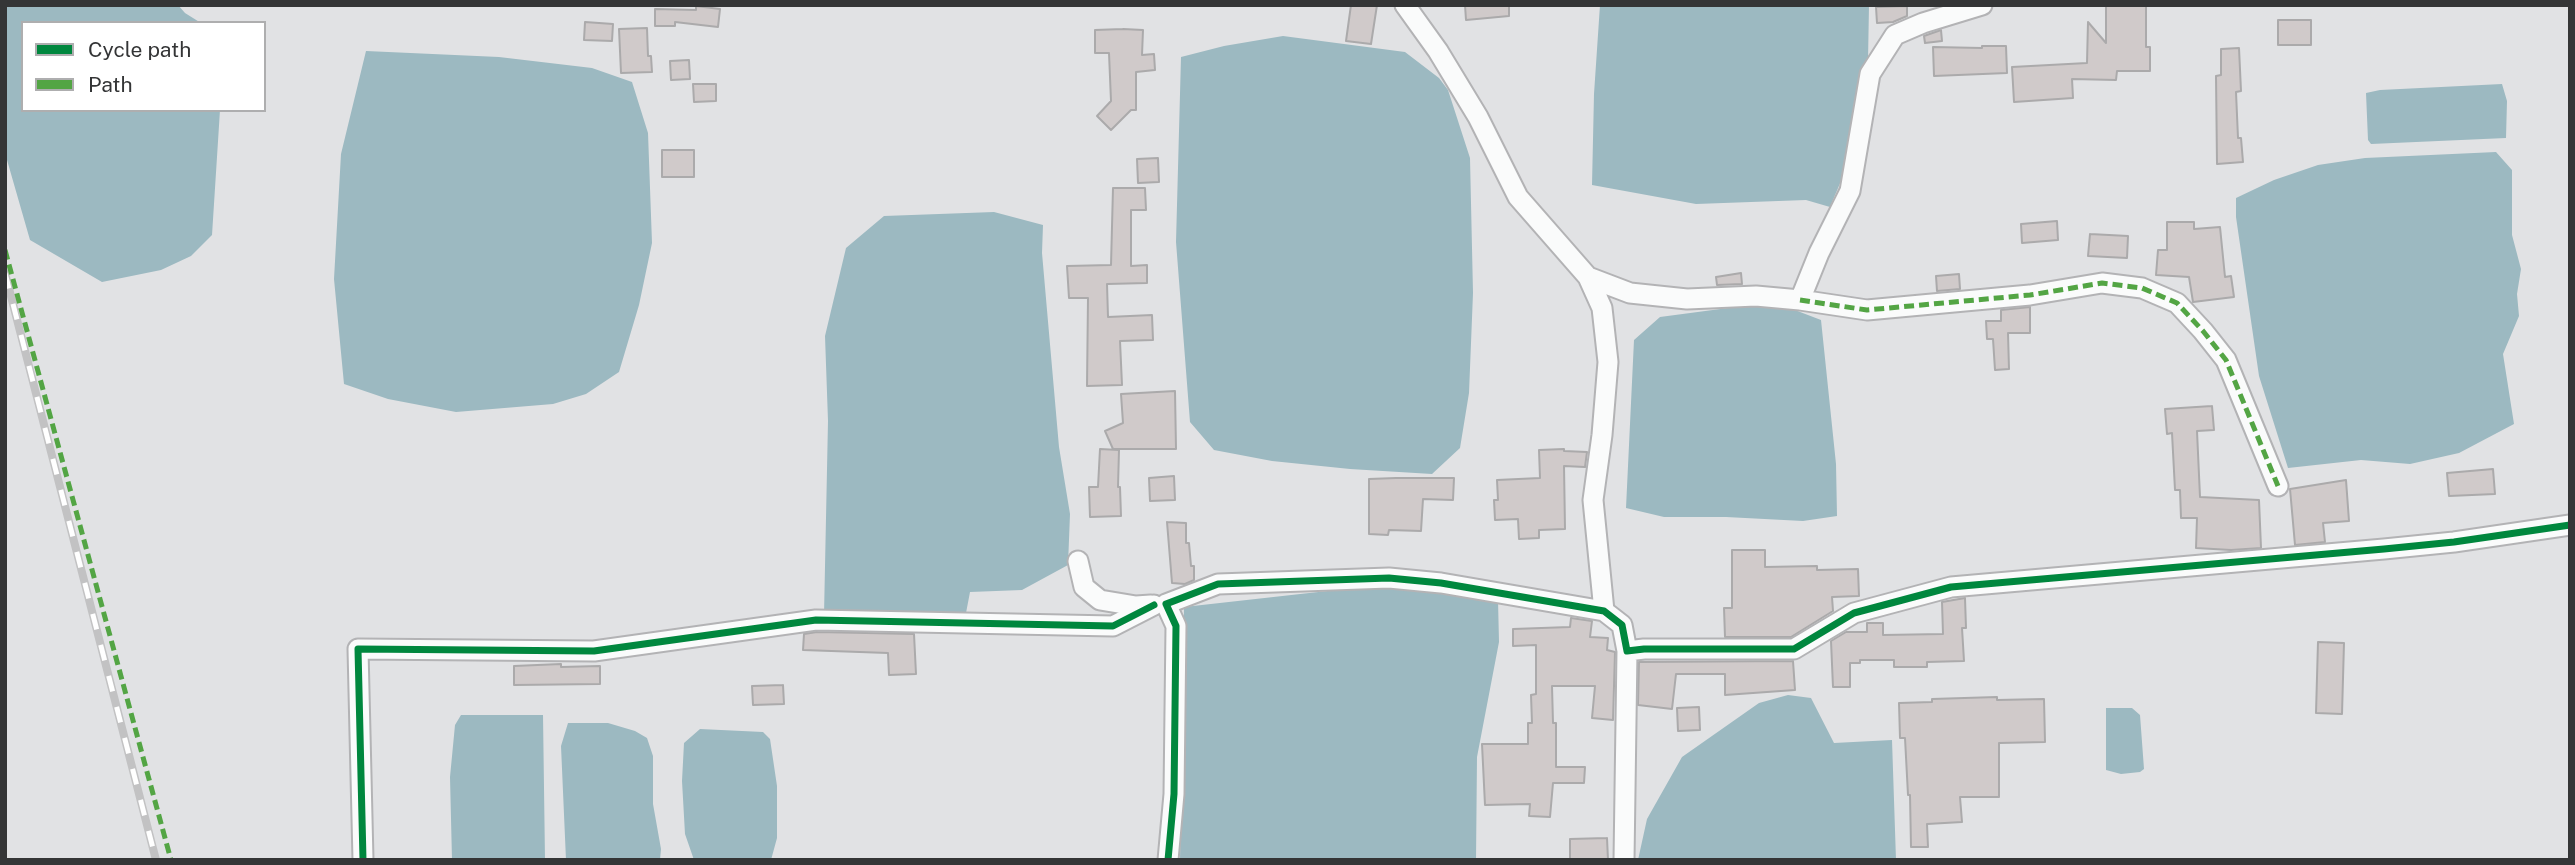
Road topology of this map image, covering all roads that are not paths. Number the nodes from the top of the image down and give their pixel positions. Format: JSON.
{"nodes":[{"id":1,"x":1405,"y":5,"type":"edge"},
{"id":2,"x":1982,"y":5,"type":"edge"},
{"id":3,"x":1588,"y":277,"type":"junction"},
{"id":4,"x":1800,"y":300,"type":"junction"},
{"id":5,"x":2278,"y":486,"type":"dead end"},
{"id":6,"x":2570,"y":525,"type":"edge"},
{"id":7,"x":1078,"y":561,"type":"dead end"},
{"id":8,"x":1160,"y":605,"type":"junction"},
{"id":9,"x":1604,"y":611,"type":"junction"},
{"id":10,"x":1627,"y":651,"type":"junction"},
{"id":11,"x":363,"y":860,"type":"edge"},
{"id":12,"x":1168,"y":860,"type":"edge"},
{"id":13,"x":1624,"y":860,"type":"edge"}],
"edges":[{"from":1,"to":3,"type":"street"},
{"from":2,"to":4,"type":"street"},
{"from":3,"to":4,"type":"street"},
{"from":3,"to":9,"type":"street"},
{"from":4,"to":5,"type":"street"},
{"from":6,"to":10,"type":"street"},
{"from":7,"to":8,"type":"street"},
{"from":8,"to":9,"type":"street"},
{"from":8,"to":11,"type":"street"},
{"from":8,"to":12,"type":"street"},
{"from":9,"to":10,"type":"street"},
{"from":10,"to":13,"type":"street"}]}
